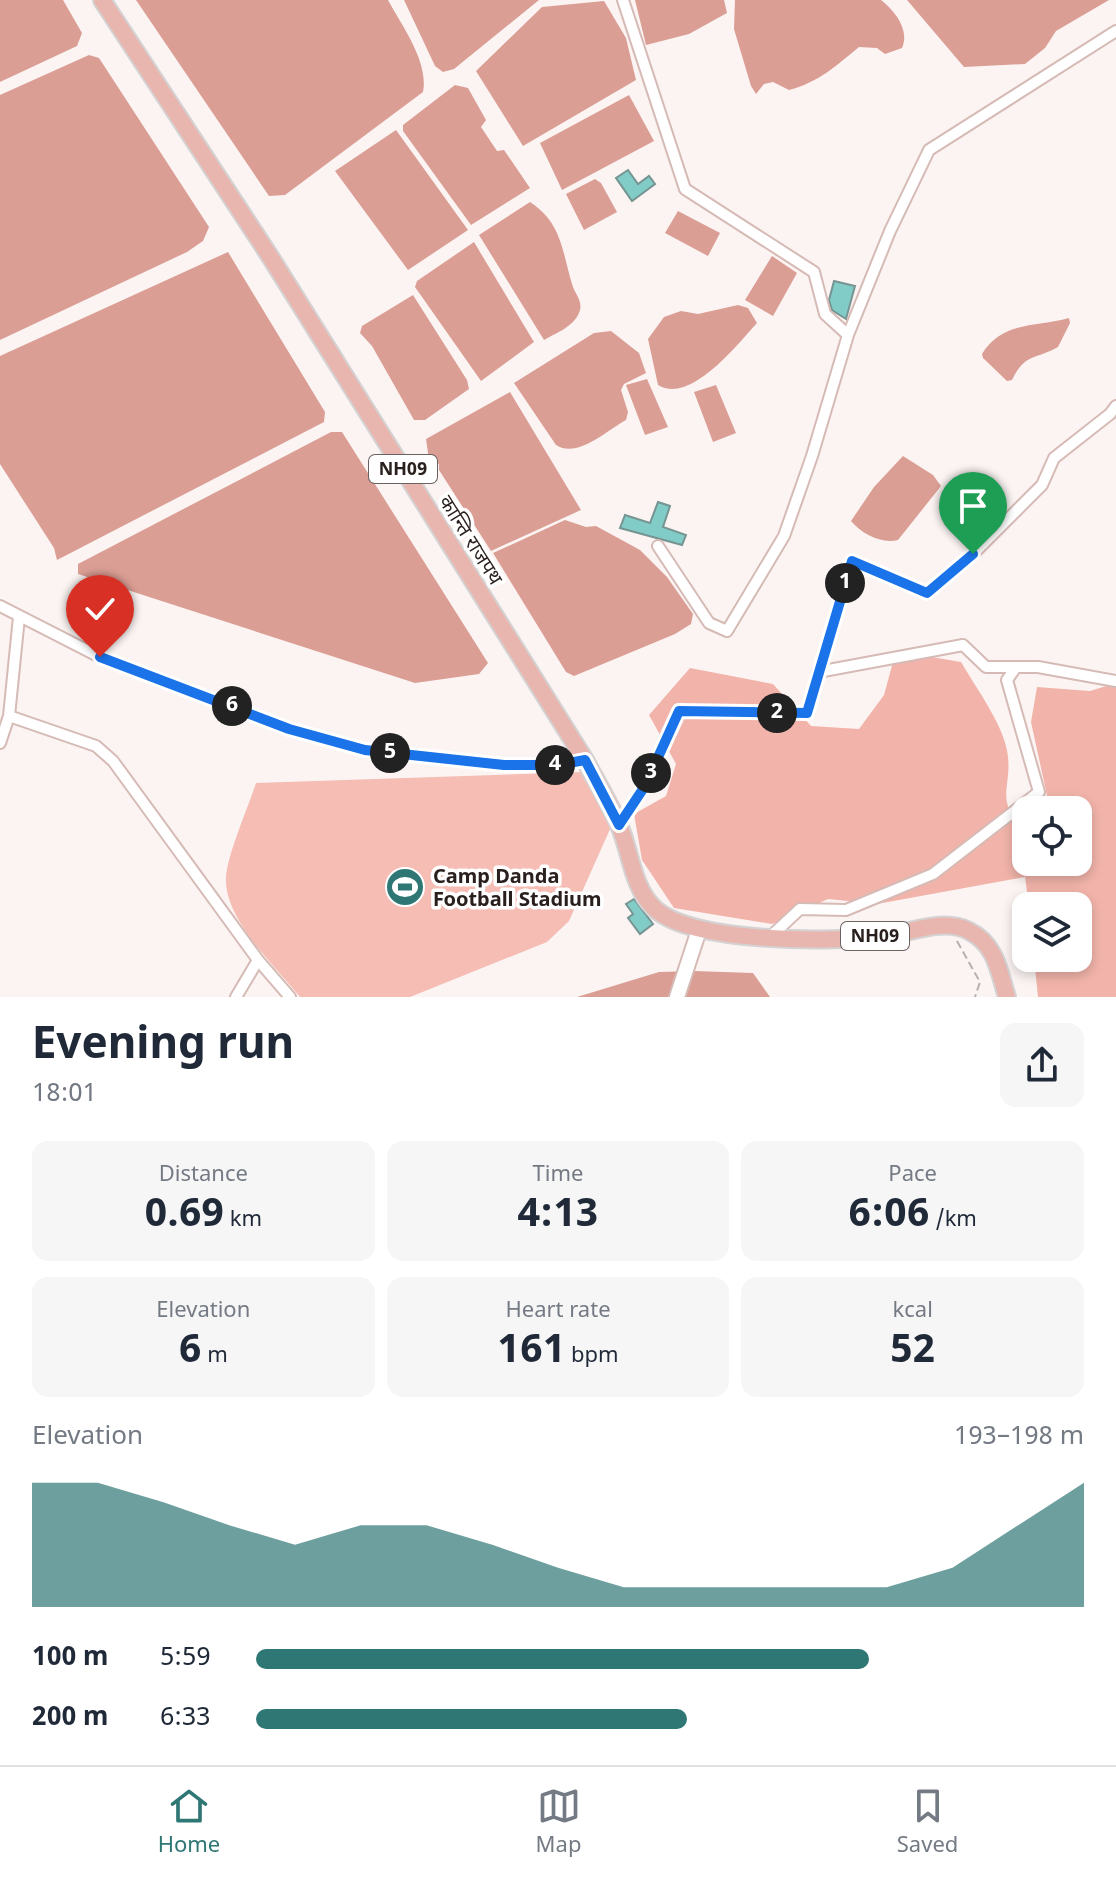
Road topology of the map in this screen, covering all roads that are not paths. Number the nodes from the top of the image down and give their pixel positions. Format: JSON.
{"nodes":[{"id":1,"x":102,"y":0,"type":"edge"},
{"id":2,"x":623,"y":0,"type":"edge"},
{"id":3,"x":1116,"y":31,"type":"edge"},
{"id":4,"x":848,"y":335,"type":"junction"},
{"id":5,"x":1116,"y":406,"type":"edge"},
{"id":6,"x":658,"y":546,"type":"dead end"},
{"id":7,"x":0,"y":606,"type":"edge"},
{"id":8,"x":19,"y":617,"type":"junction"},
{"id":9,"x":1016,"y":667,"type":"junction"},
{"id":10,"x":818,"y":672,"type":"junction"},
{"id":11,"x":1116,"y":681,"type":"edge"},
{"id":12,"x":5,"y":691,"type":"edge"},
{"id":13,"x":9,"y":716,"type":"junction"},
{"id":14,"x":0,"y":743,"type":"edge"},
{"id":15,"x":585,"y":760,"type":"junction"},
{"id":16,"x":619,"y":825,"type":"junction"},
{"id":17,"x":699,"y":930,"type":"junction"},
{"id":18,"x":770,"y":937,"type":"junction"},
{"id":19,"x":258,"y":960,"type":"junction"},
{"id":20,"x":236,"y":997,"type":"edge"},
{"id":21,"x":290,"y":997,"type":"edge"},
{"id":22,"x":677,"y":997,"type":"edge"},
{"id":23,"x":1007,"y":997,"type":"edge"}],
"edges":[{"from":1,"to":15,"type":"main road","name":"कान्ति राजपथ","number":"NH09"},
{"from":2,"to":4,"type":"street"},
{"from":3,"to":4,"type":"street"},
{"from":4,"to":6,"type":"street"},
{"from":5,"to":10,"type":"street"},
{"from":7,"to":8,"type":"street"},
{"from":8,"to":12,"type":"street"},
{"from":8,"to":15,"type":"street"},
{"from":9,"to":10,"type":"street"},
{"from":9,"to":11,"type":"street"},
{"from":9,"to":18,"type":"street"},
{"from":10,"to":16,"type":"street"},
{"from":12,"to":13,"type":"street"},
{"from":13,"to":14,"type":"street"},
{"from":13,"to":19,"type":"street"},
{"from":15,"to":16,"type":"main road","name":"कान्ति राजपथ","number":"NH09"},
{"from":16,"to":17,"type":"main road","name":"कान्ति राजपथ","number":"NH09"},
{"from":17,"to":18,"type":"main road","number":"NH09"},
{"from":17,"to":22,"type":"main road"},
{"from":18,"to":23,"type":"main road","number":"NH09"},
{"from":19,"to":20,"type":"street"},
{"from":19,"to":21,"type":"street"}]}
